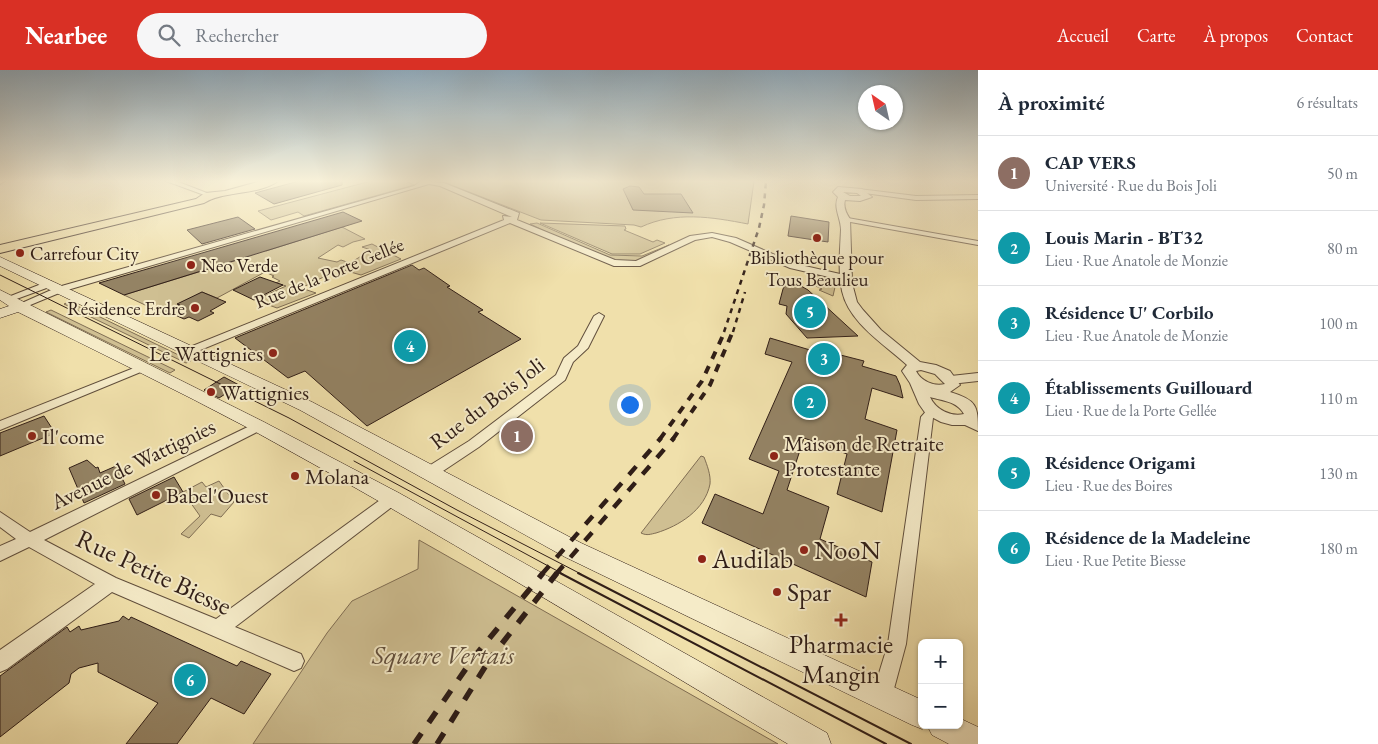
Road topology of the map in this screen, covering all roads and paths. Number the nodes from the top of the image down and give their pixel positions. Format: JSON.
{"nodes":[{"id":1,"x":135,"y":212,"type":"edge"},
{"id":2,"x":152,"y":212,"type":"edge"},
{"id":3,"x":323,"y":212,"type":"edge"},
{"id":4,"x":492,"y":212,"type":"edge"},
{"id":5,"x":856,"y":212,"type":"edge"},
{"id":6,"x":881,"y":212,"type":"edge"},
{"id":7,"x":510,"y":220,"type":"junction"},
{"id":8,"x":978,"y":243,"type":"edge"},
{"id":9,"x":0,"y":244,"type":"edge"},
{"id":10,"x":0,"y":249,"type":"edge"},
{"id":11,"x":0,"y":261,"type":"edge"},
{"id":12,"x":846,"y":278,"type":"junction"},
{"id":13,"x":55,"y":286,"type":"junction"},
{"id":14,"x":7,"y":300,"type":"edge"},
{"id":15,"x":0,"y":314,"type":"edge"},
{"id":16,"x":599,"y":316,"type":"dead end"},
{"id":17,"x":189,"y":351,"type":"junction"},
{"id":18,"x":144,"y":367,"type":"junction"},
{"id":19,"x":917,"y":374,"type":"junction"},
{"id":20,"x":978,"y":378,"type":"edge"},
{"id":21,"x":951,"y":384,"type":"junction"},
{"id":22,"x":960,"y":402,"type":"junction"},
{"id":23,"x":929,"y":405,"type":"junction"},
{"id":24,"x":973,"y":423,"type":"edge"},
{"id":25,"x":0,"y":426,"type":"edge"},
{"id":26,"x":258,"y":426,"type":"junction"},
{"id":27,"x":429,"y":473,"type":"junction"},
{"id":28,"x":392,"y":499,"type":"junction"},
{"id":29,"x":0,"y":518,"type":"edge"},
{"id":30,"x":28,"y":539,"type":"junction"},
{"id":31,"x":0,"y":554,"type":"edge"},
{"id":32,"x":110,"y":583,"type":"junction"},
{"id":33,"x":217,"y":629,"type":"junction"},
{"id":34,"x":294,"y":660,"type":"dead end"},
{"id":35,"x":0,"y":662,"type":"edge"},
{"id":36,"x":882,"y":696,"type":"junction"},
{"id":37,"x":918,"y":713,"type":"edge"},
{"id":38,"x":950,"y":729,"type":"edge"},
{"id":39,"x":978,"y":743,"type":"edge"},
{"id":40,"x":816,"y":744,"type":"edge"}],
"edges":[{"from":1,"to":9,"type":"main road"},
{"from":2,"to":10,"type":"main road"},
{"from":3,"to":13,"type":"street"},
{"from":4,"to":7,"type":"street"},
{"from":5,"to":12,"type":"street"},
{"from":6,"to":8,"type":"street"},
{"from":7,"to":12,"type":"street"},
{"from":7,"to":17,"type":"street","name":"Rue de la Porte Gellée"},
{"from":11,"to":13,"type":"main road"},
{"from":12,"to":19,"type":"street"},
{"from":13,"to":14,"type":"street"},
{"from":13,"to":17,"type":"main road"},
{"from":14,"to":15,"type":"main road"},
{"from":14,"to":18,"type":"main road"},
{"from":16,"to":27,"type":"street","name":"Rue du Bois Joli"},
{"from":17,"to":27,"type":"main road"},
{"from":18,"to":25,"type":"street"},
{"from":18,"to":26,"type":"main road"},
{"from":19,"to":21,"type":"street"},
{"from":19,"to":23,"type":"street"},
{"from":20,"to":21,"type":"street"},
{"from":21,"to":22,"type":"street"},
{"from":22,"to":23,"type":"street"},
{"from":22,"to":24,"type":"street"},
{"from":23,"to":24,"type":"street"},
{"from":23,"to":36,"type":"street"},
{"from":26,"to":28,"type":"main road"},
{"from":26,"to":30,"type":"street","name":"Avenue de Wattignies"},
{"from":27,"to":36,"type":"main road"},
{"from":28,"to":33,"type":"street"},
{"from":28,"to":40,"type":"main road"},
{"from":29,"to":30,"type":"street","name":"Rue Petite Biesse"},
{"from":30,"to":31,"type":"street","name":"Avenue de Wattignies"},
{"from":30,"to":32,"type":"street","name":"Rue Petite Biesse"},
{"from":32,"to":33,"type":"street","name":"Rue Petite Biesse"},
{"from":32,"to":35,"type":"street"},
{"from":33,"to":34,"type":"street","name":"Rue Petite Biesse"},
{"from":36,"to":37,"type":"main road"},
{"from":38,"to":39,"type":"main road"}]}
